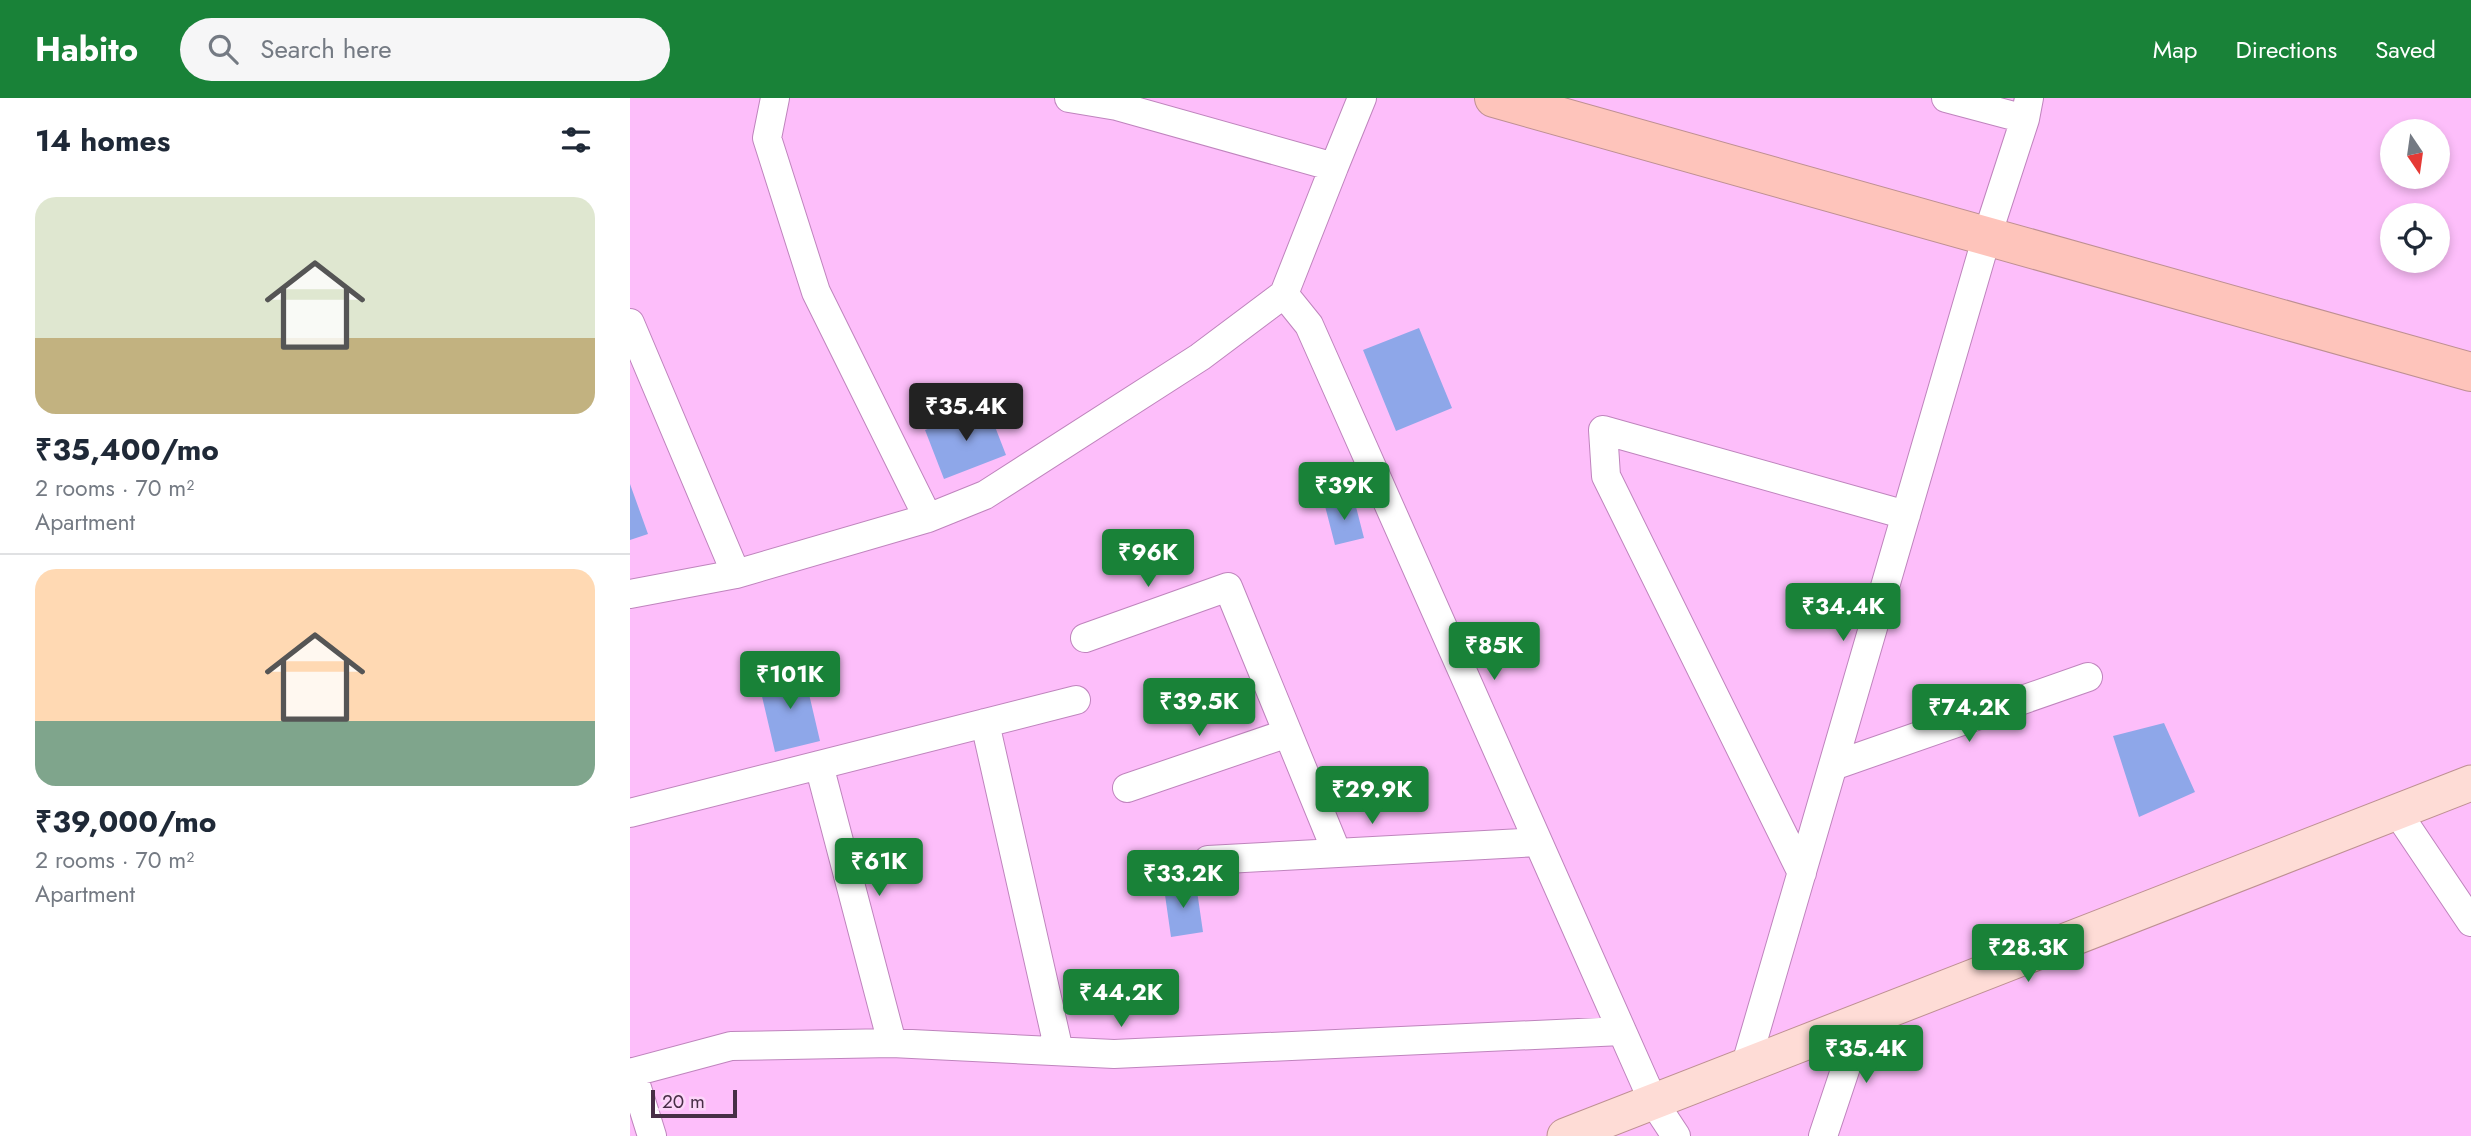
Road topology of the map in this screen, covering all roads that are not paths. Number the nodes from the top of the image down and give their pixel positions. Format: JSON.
{"nodes":[{"id":1,"x":775,"y":98,"type":"edge"},
{"id":2,"x":1069,"y":98,"type":"edge"},
{"id":3,"x":1362,"y":98,"type":"edge"},
{"id":4,"x":1494,"y":98,"type":"edge"},
{"id":5,"x":1946,"y":98,"type":"edge"},
{"id":6,"x":2027,"y":108,"type":"edge"},
{"id":7,"x":1334,"y":167,"type":"junction"},
{"id":8,"x":1987,"y":236,"type":"junction"},
{"id":9,"x":1284,"y":294,"type":"junction"},
{"id":10,"x":630,"y":323,"type":"edge"},
{"id":11,"x":639,"y":365,"type":"edge"},
{"id":12,"x":2471,"y":372,"type":"edge"},
{"id":13,"x":1906,"y":515,"type":"junction"},
{"id":14,"x":929,"y":518,"type":"junction"},
{"id":15,"x":736,"y":574,"type":"junction"},
{"id":16,"x":630,"y":594,"type":"edge"},
{"id":17,"x":1085,"y":638,"type":"dead end"},
{"id":18,"x":2088,"y":677,"type":"dead end"},
{"id":19,"x":1076,"y":700,"type":"dead end"},
{"id":20,"x":985,"y":723,"type":"junction"},
{"id":21,"x":1288,"y":733,"type":"junction"},
{"id":22,"x":819,"y":765,"type":"junction"},
{"id":23,"x":1833,"y":766,"type":"junction"},
{"id":24,"x":2471,"y":783,"type":"edge"},
{"id":25,"x":1126,"y":789,"type":"dead end"},
{"id":26,"x":2397,"y":812,"type":"junction"},
{"id":27,"x":630,"y":813,"type":"edge"},
{"id":28,"x":1538,"y":842,"type":"junction"},
{"id":29,"x":1337,"y":853,"type":"junction"},
{"id":30,"x":1208,"y":860,"type":"dead end"},
{"id":31,"x":1801,"y":873,"type":"junction"},
{"id":32,"x":2471,"y":922,"type":"edge"},
{"id":33,"x":1862,"y":1019,"type":"junction"},
{"id":34,"x":1622,"y":1031,"type":"junction"},
{"id":35,"x":892,"y":1043,"type":"junction"},
{"id":36,"x":1059,"y":1051,"type":"junction"},
{"id":37,"x":1746,"y":1065,"type":"junction"},
{"id":38,"x":631,"y":1072,"type":"edge"},
{"id":39,"x":1653,"y":1101,"type":"junction"},
{"id":40,"x":653,"y":1136,"type":"edge"},
{"id":41,"x":1565,"y":1136,"type":"edge"},
{"id":42,"x":1676,"y":1136,"type":"edge"},
{"id":43,"x":1823,"y":1136,"type":"edge"}],
"edges":[{"from":1,"to":14,"type":"street"},
{"from":2,"to":7,"type":"street"},
{"from":3,"to":7,"type":"street"},
{"from":4,"to":8,"type":"highway"},
{"from":5,"to":6,"type":"street"},
{"from":6,"to":8,"type":"street"},
{"from":7,"to":9,"type":"street"},
{"from":8,"to":12,"type":"highway"},
{"from":8,"to":13,"type":"street"},
{"from":9,"to":14,"type":"street"},
{"from":9,"to":28,"type":"street"},
{"from":10,"to":11,"type":"street"},
{"from":11,"to":15,"type":"street"},
{"from":13,"to":23,"type":"street"},
{"from":13,"to":31,"type":"street"},
{"from":14,"to":15,"type":"street"},
{"from":15,"to":16,"type":"street"},
{"from":17,"to":21,"type":"street"},
{"from":18,"to":23,"type":"street"},
{"from":19,"to":20,"type":"street"},
{"from":20,"to":22,"type":"street"},
{"from":20,"to":36,"type":"street"},
{"from":21,"to":25,"type":"street"},
{"from":21,"to":29,"type":"street"},
{"from":22,"to":27,"type":"street"},
{"from":22,"to":35,"type":"street"},
{"from":23,"to":31,"type":"street"},
{"from":24,"to":26,"type":"main road"},
{"from":26,"to":32,"type":"street"},
{"from":26,"to":33,"type":"main road"},
{"from":28,"to":29,"type":"street"},
{"from":28,"to":34,"type":"street"},
{"from":29,"to":30,"type":"street"},
{"from":31,"to":37,"type":"street"},
{"from":33,"to":37,"type":"main road"},
{"from":33,"to":43,"type":"street"},
{"from":34,"to":36,"type":"street"},
{"from":34,"to":39,"type":"street"},
{"from":35,"to":36,"type":"street"},
{"from":35,"to":38,"type":"street"},
{"from":37,"to":39,"type":"main road"},
{"from":38,"to":40,"type":"street"},
{"from":39,"to":41,"type":"main road"},
{"from":39,"to":42,"type":"street"}]}
